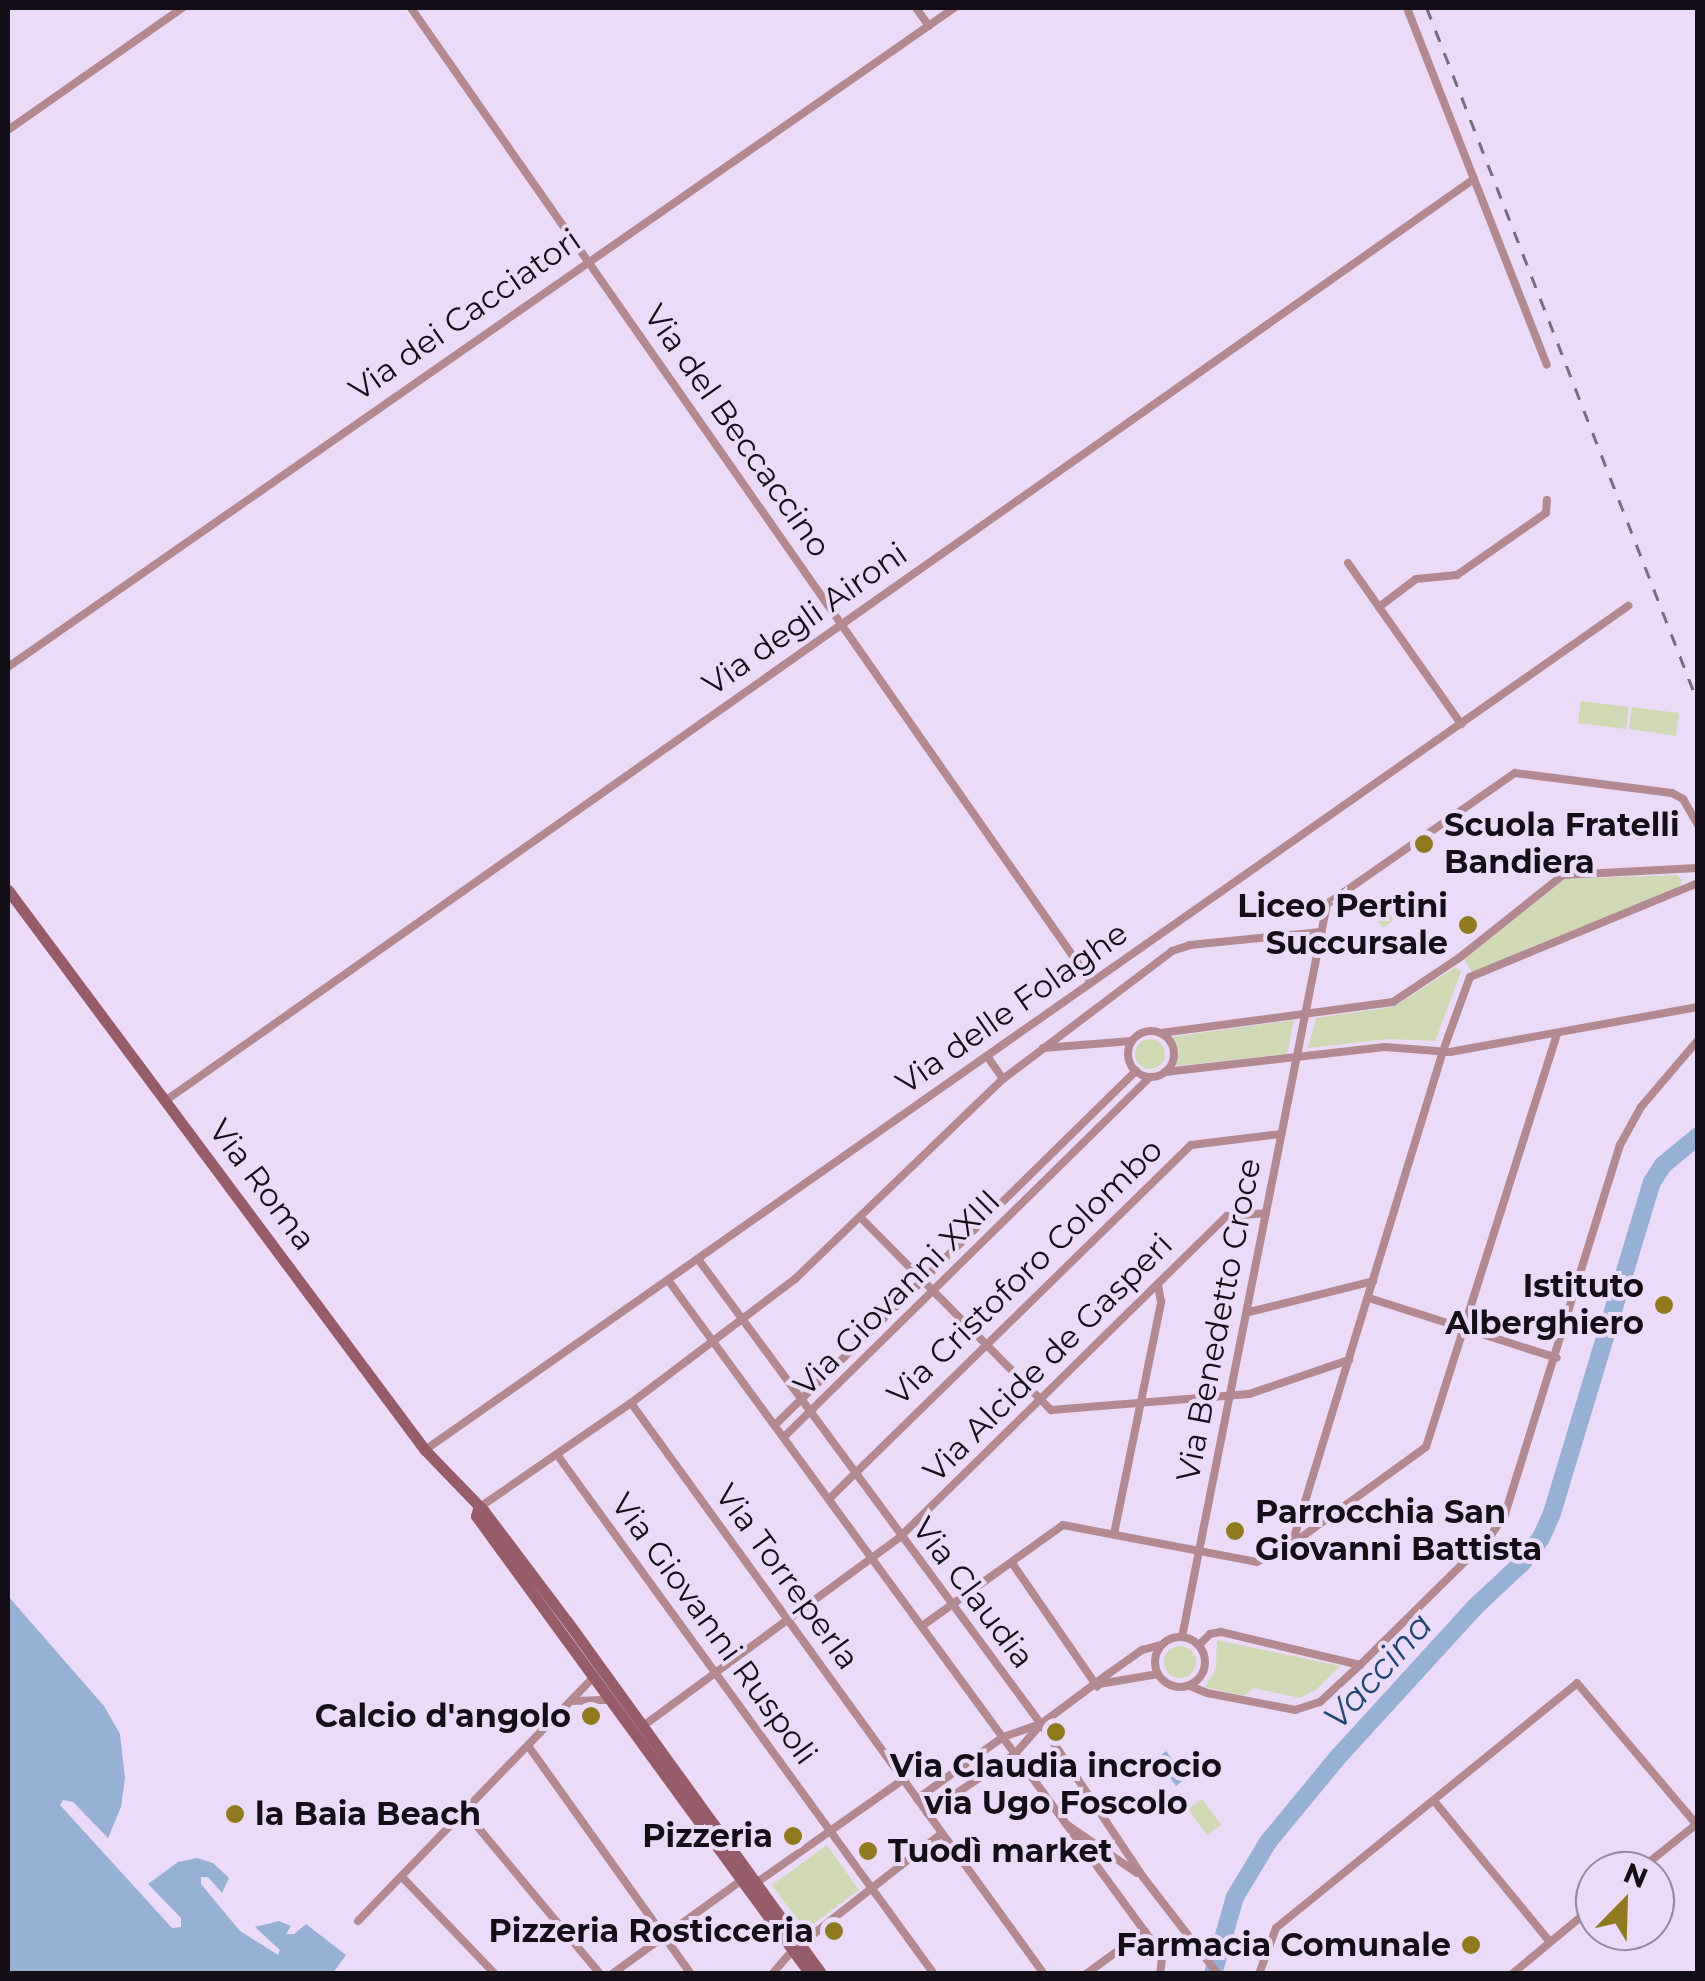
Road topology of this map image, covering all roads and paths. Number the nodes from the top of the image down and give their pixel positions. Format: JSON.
{"nodes":[{"id":1,"x":182,"y":8,"type":"edge"},
{"id":2,"x":411,"y":8,"type":"edge"},
{"id":3,"x":916,"y":8,"type":"edge"},
{"id":4,"x":954,"y":8,"type":"edge"},
{"id":5,"x":1407,"y":8,"type":"edge"},
{"id":6,"x":929,"y":26,"type":"junction"},
{"id":7,"x":8,"y":130,"type":"edge"},
{"id":8,"x":1474,"y":178,"type":"junction"},
{"id":9,"x":588,"y":259,"type":"junction"},
{"id":10,"x":1547,"y":365,"type":"dead end"},
{"id":11,"x":1547,"y":500,"type":"dead end"},
{"id":12,"x":1348,"y":563,"type":"dead end"},
{"id":13,"x":1379,"y":606,"type":"junction"},
{"id":14,"x":1628,"y":606,"type":"dead end"},
{"id":15,"x":840,"y":625,"type":"junction"},
{"id":16,"x":8,"y":667,"type":"edge"},
{"id":17,"x":1461,"y":724,"type":"junction"},
{"id":18,"x":1698,"y":824,"type":"edge"},
{"id":19,"x":1698,"y":868,"type":"edge"},
{"id":20,"x":1698,"y":883,"type":"edge"},
{"id":21,"x":8,"y":890,"type":"edge"},
{"id":22,"x":1321,"y":932,"type":"junction"},
{"id":23,"x":1459,"y":958,"type":"junction"},
{"id":24,"x":1470,"y":976,"type":"junction"},
{"id":25,"x":1090,"y":982,"type":"junction"},
{"id":26,"x":1698,"y":1007,"type":"edge"},
{"id":27,"x":1307,"y":1014,"type":"junction"},
{"id":28,"x":1161,"y":1033,"type":"junction"},
{"id":29,"x":1557,"y":1034,"type":"junction"},
{"id":30,"x":1698,"y":1040,"type":"edge"},
{"id":31,"x":1132,"y":1041,"type":"junction"},
{"id":32,"x":1044,"y":1048,"type":"junction"},
{"id":33,"x":1443,"y":1051,"type":"junction"},
{"id":34,"x":986,"y":1056,"type":"junction"},
{"id":35,"x":1296,"y":1057,"type":"junction"},
{"id":36,"x":1136,"y":1072,"type":"junction"},
{"id":37,"x":1165,"y":1072,"type":"junction"},
{"id":38,"x":1150,"y":1077,"type":"junction"},
{"id":39,"x":1003,"y":1079,"type":"junction"},
{"id":40,"x":165,"y":1100,"type":"junction"},
{"id":41,"x":1281,"y":1134,"type":"junction"},
{"id":42,"x":1033,"y":1172,"type":"junction"},
{"id":43,"x":1044,"y":1183,"type":"junction"},
{"id":44,"x":1266,"y":1213,"type":"junction"},
{"id":45,"x":862,"y":1219,"type":"junction"},
{"id":46,"x":698,"y":1259,"type":"junction"},
{"id":47,"x":668,"y":1280,"type":"junction"},
{"id":48,"x":1374,"y":1281,"type":"junction"},
{"id":49,"x":922,"y":1282,"type":"junction"},
{"id":50,"x":1158,"y":1285,"type":"junction"},
{"id":51,"x":934,"y":1292,"type":"junction"},
{"id":52,"x":1368,"y":1298,"type":"junction"},
{"id":53,"x":1249,"y":1312,"type":"junction"},
{"id":54,"x":740,"y":1318,"type":"junction"},
{"id":55,"x":1466,"y":1328,"type":"junction"},
{"id":56,"x":714,"y":1340,"type":"junction"},
{"id":57,"x":985,"y":1344,"type":"junction"},
{"id":58,"x":1557,"y":1358,"type":"junction"},
{"id":59,"x":1350,"y":1360,"type":"junction"},
{"id":60,"x":1230,"y":1394,"type":"junction"},
{"id":61,"x":1042,"y":1401,"type":"junction"},
{"id":62,"x":801,"y":1402,"type":"junction"},
{"id":63,"x":1143,"y":1402,"type":"junction"},
{"id":64,"x":631,"y":1403,"type":"junction"},
{"id":65,"x":810,"y":1415,"type":"junction"},
{"id":66,"x":774,"y":1425,"type":"junction"},
{"id":67,"x":784,"y":1437,"type":"junction"},
{"id":68,"x":425,"y":1450,"type":"junction"},
{"id":69,"x":558,"y":1456,"type":"junction"},
{"id":70,"x":854,"y":1475,"type":"junction"},
{"id":71,"x":829,"y":1498,"type":"junction"},
{"id":72,"x":478,"y":1508,"type":"junction"},
{"id":73,"x":1114,"y":1534,"type":"junction"},
{"id":74,"x":900,"y":1537,"type":"junction"},
{"id":75,"x":1292,"y":1544,"type":"junction"},
{"id":76,"x":1200,"y":1551,"type":"junction"},
{"id":77,"x":872,"y":1558,"type":"junction"},
{"id":78,"x":1012,"y":1563,"type":"junction"},
{"id":79,"x":952,"y":1606,"type":"junction"},
{"id":80,"x":786,"y":1619,"type":"junction"},
{"id":81,"x":922,"y":1626,"type":"junction"},
{"id":82,"x":1182,"y":1637,"type":"junction"},
{"id":83,"x":1161,"y":1645,"type":"junction"},
{"id":84,"x":1199,"y":1645,"type":"junction"},
{"id":85,"x":1360,"y":1665,"type":"junction"},
{"id":86,"x":599,"y":1672,"type":"junction"},
{"id":87,"x":713,"y":1672,"type":"junction"},
{"id":88,"x":1158,"y":1674,"type":"junction"},
{"id":89,"x":1098,"y":1685,"type":"junction"},
{"id":90,"x":1190,"y":1686,"type":"junction"},
{"id":91,"x":612,"y":1700,"type":"junction"},
{"id":92,"x":574,"y":1701,"type":"junction"},
{"id":93,"x":1042,"y":1724,"type":"junction"},
{"id":94,"x":639,"y":1728,"type":"junction"},
{"id":95,"x":1003,"y":1737,"type":"junction"},
{"id":96,"x":529,"y":1748,"type":"junction"},
{"id":97,"x":1016,"y":1754,"type":"junction"},
{"id":98,"x":904,"y":1780,"type":"junction"},
{"id":99,"x":918,"y":1799,"type":"junction"},
{"id":100,"x":1435,"y":1802,"type":"junction"},
{"id":101,"x":466,"y":1813,"type":"junction"},
{"id":102,"x":927,"y":1813,"type":"junction"},
{"id":103,"x":1058,"y":1818,"type":"junction"},
{"id":104,"x":1697,"y":1824,"type":"edge"},
{"id":105,"x":830,"y":1831,"type":"junction"},
{"id":106,"x":942,"y":1833,"type":"junction"},
{"id":107,"x":1663,"y":1851,"type":"edge"},
{"id":108,"x":402,"y":1877,"type":"junction"},
{"id":109,"x":1143,"y":1877,"type":"junction"},
{"id":110,"x":750,"y":1881,"type":"junction"},
{"id":111,"x":874,"y":1891,"type":"junction"},
{"id":112,"x":358,"y":1921,"type":"dead end"},
{"id":113,"x":1575,"y":1922,"type":"edge"},
{"id":114,"x":1144,"y":1931,"type":"junction"},
{"id":115,"x":664,"y":1934,"type":"junction"},
{"id":116,"x":1550,"y":1942,"type":"junction"},
{"id":117,"x":797,"y":1947,"type":"junction"},
{"id":118,"x":494,"y":1974,"type":"edge"},
{"id":119,"x":600,"y":1974,"type":"edge"},
{"id":120,"x":612,"y":1974,"type":"edge"},
{"id":121,"x":692,"y":1974,"type":"edge"},
{"id":122,"x":772,"y":1974,"type":"edge"},
{"id":123,"x":810,"y":1974,"type":"edge"},
{"id":124,"x":822,"y":1974,"type":"edge"},
{"id":125,"x":934,"y":1974,"type":"edge"},
{"id":126,"x":1044,"y":1974,"type":"edge"},
{"id":127,"x":1086,"y":1974,"type":"edge"},
{"id":128,"x":1160,"y":1974,"type":"edge"},
{"id":129,"x":1218,"y":1974,"type":"edge"},
{"id":130,"x":1258,"y":1974,"type":"edge"},
{"id":131,"x":1512,"y":1974,"type":"edge"}],
"edges":[{"from":1,"to":7,"type":"street"},
{"from":2,"to":9,"type":"street","name":"Via del Beccaccino"},
{"from":3,"to":6,"type":"street"},
{"from":4,"to":6,"type":"street","name":"Via dei Cacciatori"},
{"from":5,"to":8,"type":"street"},
{"from":6,"to":9,"type":"street","name":"Via dei Cacciatori"},
{"from":8,"to":10,"type":"street"},
{"from":8,"to":15,"type":"street","name":"Via degli Aironi"},
{"from":9,"to":15,"type":"street","name":"Via del Beccaccino"},
{"from":9,"to":16,"type":"street","name":"Via dei Cacciatori"},
{"from":11,"to":13,"type":"street"},
{"from":12,"to":13,"type":"street"},
{"from":13,"to":17,"type":"street"},
{"from":14,"to":17,"type":"street","name":"Via delle Folaghe"},
{"from":15,"to":25,"type":"street","name":"Via del Beccaccino"},
{"from":15,"to":40,"type":"street","name":"Via degli Aironi"},
{"from":17,"to":25,"type":"street","name":"Via delle Folaghe"},
{"from":18,"to":22,"type":"street","name":"Via Benedetto Croce"},
{"from":19,"to":23,"type":"street"},
{"from":20,"to":24,"type":"street"},
{"from":21,"to":40,"type":"street","name":"Via Roma"},
{"from":22,"to":27,"type":"street","name":"Via Benedetto Croce"},
{"from":22,"to":32,"type":"street"},
{"from":23,"to":24,"type":"street"},
{"from":23,"to":27,"type":"street"},
{"from":24,"to":33,"type":"street"},
{"from":25,"to":34,"type":"street","name":"Via delle Folaghe"},
{"from":26,"to":29,"type":"street"},
{"from":27,"to":28,"type":"street"},
{"from":27,"to":35,"type":"street","name":"Via Benedetto Croce"},
{"from":28,"to":31,"type":"street"},
{"from":28,"to":37,"type":"street"},
{"from":29,"to":33,"type":"street"},
{"from":29,"to":55,"type":"street"},
{"from":30,"to":58,"type":"street"},
{"from":31,"to":32,"type":"street"},
{"from":31,"to":36,"type":"street"},
{"from":32,"to":39,"type":"street"},
{"from":33,"to":35,"type":"street"},
{"from":33,"to":48,"type":"street"},
{"from":34,"to":39,"type":"street"},
{"from":34,"to":46,"type":"street","name":"Via delle Folaghe"},
{"from":35,"to":37,"type":"street"},
{"from":35,"to":41,"type":"street","name":"Via Benedetto Croce"},
{"from":36,"to":38,"type":"street"},
{"from":36,"to":42,"type":"street","name":"Via Giovanni XXIII"},
{"from":37,"to":38,"type":"street"},
{"from":38,"to":43,"type":"street","name":"Via Giovanni XXIII"},
{"from":39,"to":45,"type":"street"},
{"from":40,"to":68,"type":"street","name":"Via Roma"},
{"from":41,"to":44,"type":"street","name":"Via Benedetto Croce"},
{"from":41,"to":57,"type":"street","name":"Via Cristoforo Colombo"},
{"from":42,"to":43,"type":"street","name":"Via Giovanni XXIII"},
{"from":42,"to":49,"type":"street","name":"Via Giovanni XXIII"},
{"from":43,"to":51,"type":"street","name":"Via Giovanni XXIII"},
{"from":44,"to":50,"type":"street","name":"Via Alcide de Gasperi"},
{"from":44,"to":53,"type":"street","name":"Via Benedetto Croce"},
{"from":45,"to":49,"type":"street"},
{"from":45,"to":54,"type":"street"},
{"from":46,"to":47,"type":"street","name":"Via delle Folaghe"},
{"from":46,"to":54,"type":"street","name":"Via Claudia"},
{"from":47,"to":56,"type":"street","name":"Via Claudia"},
{"from":47,"to":68,"type":"street","name":"Via delle Folaghe"},
{"from":48,"to":52,"type":"street"},
{"from":48,"to":53,"type":"street"},
{"from":49,"to":51,"type":"street"},
{"from":49,"to":62,"type":"street","name":"Via Giovanni XXIII"},
{"from":50,"to":61,"type":"street","name":"Via Alcide de Gasperi"},
{"from":50,"to":63,"type":"street"},
{"from":51,"to":57,"type":"street"},
{"from":51,"to":65,"type":"street","name":"Via Giovanni XXIII"},
{"from":52,"to":55,"type":"street"},
{"from":52,"to":59,"type":"street"},
{"from":53,"to":60,"type":"street","name":"Via Benedetto Croce"},
{"from":54,"to":56,"type":"street"},
{"from":54,"to":62,"type":"street","name":"Via Claudia"},
{"from":55,"to":58,"type":"street"},
{"from":55,"to":75,"type":"street"},
{"from":56,"to":64,"type":"street"},
{"from":56,"to":66,"type":"street","name":"Via Claudia"},
{"from":57,"to":61,"type":"street"},
{"from":57,"to":70,"type":"street","name":"Via Cristoforo Colombo"},
{"from":58,"to":85,"type":"street"},
{"from":59,"to":60,"type":"street"},
{"from":59,"to":75,"type":"street"},
{"from":60,"to":63,"type":"street"},
{"from":60,"to":76,"type":"street","name":"Via Benedetto Croce"},
{"from":61,"to":63,"type":"street"},
{"from":61,"to":74,"type":"street","name":"Via Alcide de Gasperi"},
{"from":62,"to":65,"type":"street","name":"Via Claudia"},
{"from":62,"to":66,"type":"street","name":"Via Giovanni XXIII"},
{"from":63,"to":73,"type":"street"},
{"from":64,"to":69,"type":"street"},
{"from":64,"to":80,"type":"street","name":"Via Torreperla"},
{"from":65,"to":67,"type":"street","name":"Via Giovanni XXIII"},
{"from":65,"to":70,"type":"street","name":"Via Claudia"},
{"from":66,"to":67,"type":"street","name":"Via Claudia"},
{"from":67,"to":71,"type":"street","name":"Via Claudia"},
{"from":68,"to":72,"type":"street","name":"Via Roma"},
{"from":69,"to":72,"type":"street"},
{"from":69,"to":87,"type":"street","name":"Via Giovanni Ruspoli"},
{"from":70,"to":71,"type":"street","name":"Via Cristoforo Colombo"},
{"from":70,"to":74,"type":"street","name":"Via Claudia"},
{"from":71,"to":77,"type":"street","name":"Via Claudia"},
{"from":72,"to":86,"type":"street","name":"Via Roma"},
{"from":73,"to":76,"type":"street"},
{"from":73,"to":78,"type":"street"},
{"from":74,"to":77,"type":"street","name":"Via Alcide de Gasperi"},
{"from":74,"to":79,"type":"street","name":"Via Claudia"},
{"from":75,"to":76,"type":"street"},
{"from":76,"to":82,"type":"street","name":"Via Benedetto Croce"},
{"from":77,"to":80,"type":"street","name":"Via Alcide de Gasperi"},
{"from":77,"to":81,"type":"street","name":"Via Claudia"},
{"from":78,"to":79,"type":"street"},
{"from":78,"to":89,"type":"street"},
{"from":79,"to":81,"type":"street"},
{"from":79,"to":93,"type":"street","name":"Via Claudia"},
{"from":80,"to":87,"type":"street","name":"Via Alcide de Gasperi"},
{"from":80,"to":98,"type":"street","name":"Via Torreperla"},
{"from":81,"to":95,"type":"street","name":"Via Claudia"},
{"from":82,"to":83,"type":"street"},
{"from":82,"to":84,"type":"street"},
{"from":83,"to":88,"type":"street"},
{"from":83,"to":89,"type":"street"},
{"from":84,"to":85,"type":"street"},
{"from":84,"to":90,"type":"street"},
{"from":85,"to":90,"type":"street"},
{"from":86,"to":91,"type":"street","name":"Via Roma"},
{"from":86,"to":92,"type":"street"},
{"from":86,"to":94,"type":"street","name":"Via Roma"},
{"from":87,"to":94,"type":"street","name":"Via Alcide de Gasperi"},
{"from":87,"to":105,"type":"street","name":"Via Giovanni Ruspoli"},
{"from":88,"to":89,"type":"street"},
{"from":88,"to":90,"type":"street"},
{"from":89,"to":93,"type":"street"},
{"from":91,"to":92,"type":"street"},
{"from":91,"to":94,"type":"street","name":"Via Roma"},
{"from":92,"to":96,"type":"street"},
{"from":93,"to":95,"type":"street"},
{"from":93,"to":97,"type":"street"},
{"from":93,"to":109,"type":"street","name":"Via Claudia"},
{"from":94,"to":110,"type":"street","name":"Via Roma"},
{"from":95,"to":97,"type":"street","name":"Via Claudia"},
{"from":95,"to":99,"type":"street"},
{"from":96,"to":101,"type":"street"},
{"from":96,"to":115,"type":"street"},
{"from":97,"to":102,"type":"street"},
{"from":97,"to":103,"type":"street","name":"Via Claudia"},
{"from":98,"to":99,"type":"street","name":"Via Torreperla"},
{"from":98,"to":105,"type":"street"},
{"from":99,"to":102,"type":"street","name":"Via Torreperla"},
{"from":100,"to":104,"type":"street"},
{"from":100,"to":116,"type":"street"},
{"from":100,"to":130,"type":"street"},
{"from":101,"to":108,"type":"street"},
{"from":101,"to":119,"type":"street"},
{"from":102,"to":106,"type":"street","name":"Via Torreperla"},
{"from":103,"to":109,"type":"street","name":"Via Claudia"},
{"from":103,"to":114,"type":"street","name":"Via Claudia"},
{"from":104,"to":107,"type":"street"},
{"from":105,"to":110,"type":"street"},
{"from":105,"to":111,"type":"street","name":"Via Giovanni Ruspoli"},
{"from":106,"to":111,"type":"street"},
{"from":106,"to":126,"type":"street"},
{"from":108,"to":112,"type":"street"},
{"from":108,"to":118,"type":"street"},
{"from":109,"to":129,"type":"street"},
{"from":110,"to":115,"type":"street"},
{"from":110,"to":117,"type":"street","name":"Via Roma"},
{"from":111,"to":117,"type":"street"},
{"from":111,"to":125,"type":"street"},
{"from":113,"to":116,"type":"street"},
{"from":114,"to":127,"type":"street"},
{"from":114,"to":128,"type":"street","name":"Via Claudia"},
{"from":115,"to":120,"type":"street"},
{"from":115,"to":121,"type":"street"},
{"from":116,"to":131,"type":"street"},
{"from":117,"to":122,"type":"street"},
{"from":117,"to":123,"type":"street","name":"Via Roma"},
{"from":117,"to":124,"type":"street","name":"Via Roma"}]}
